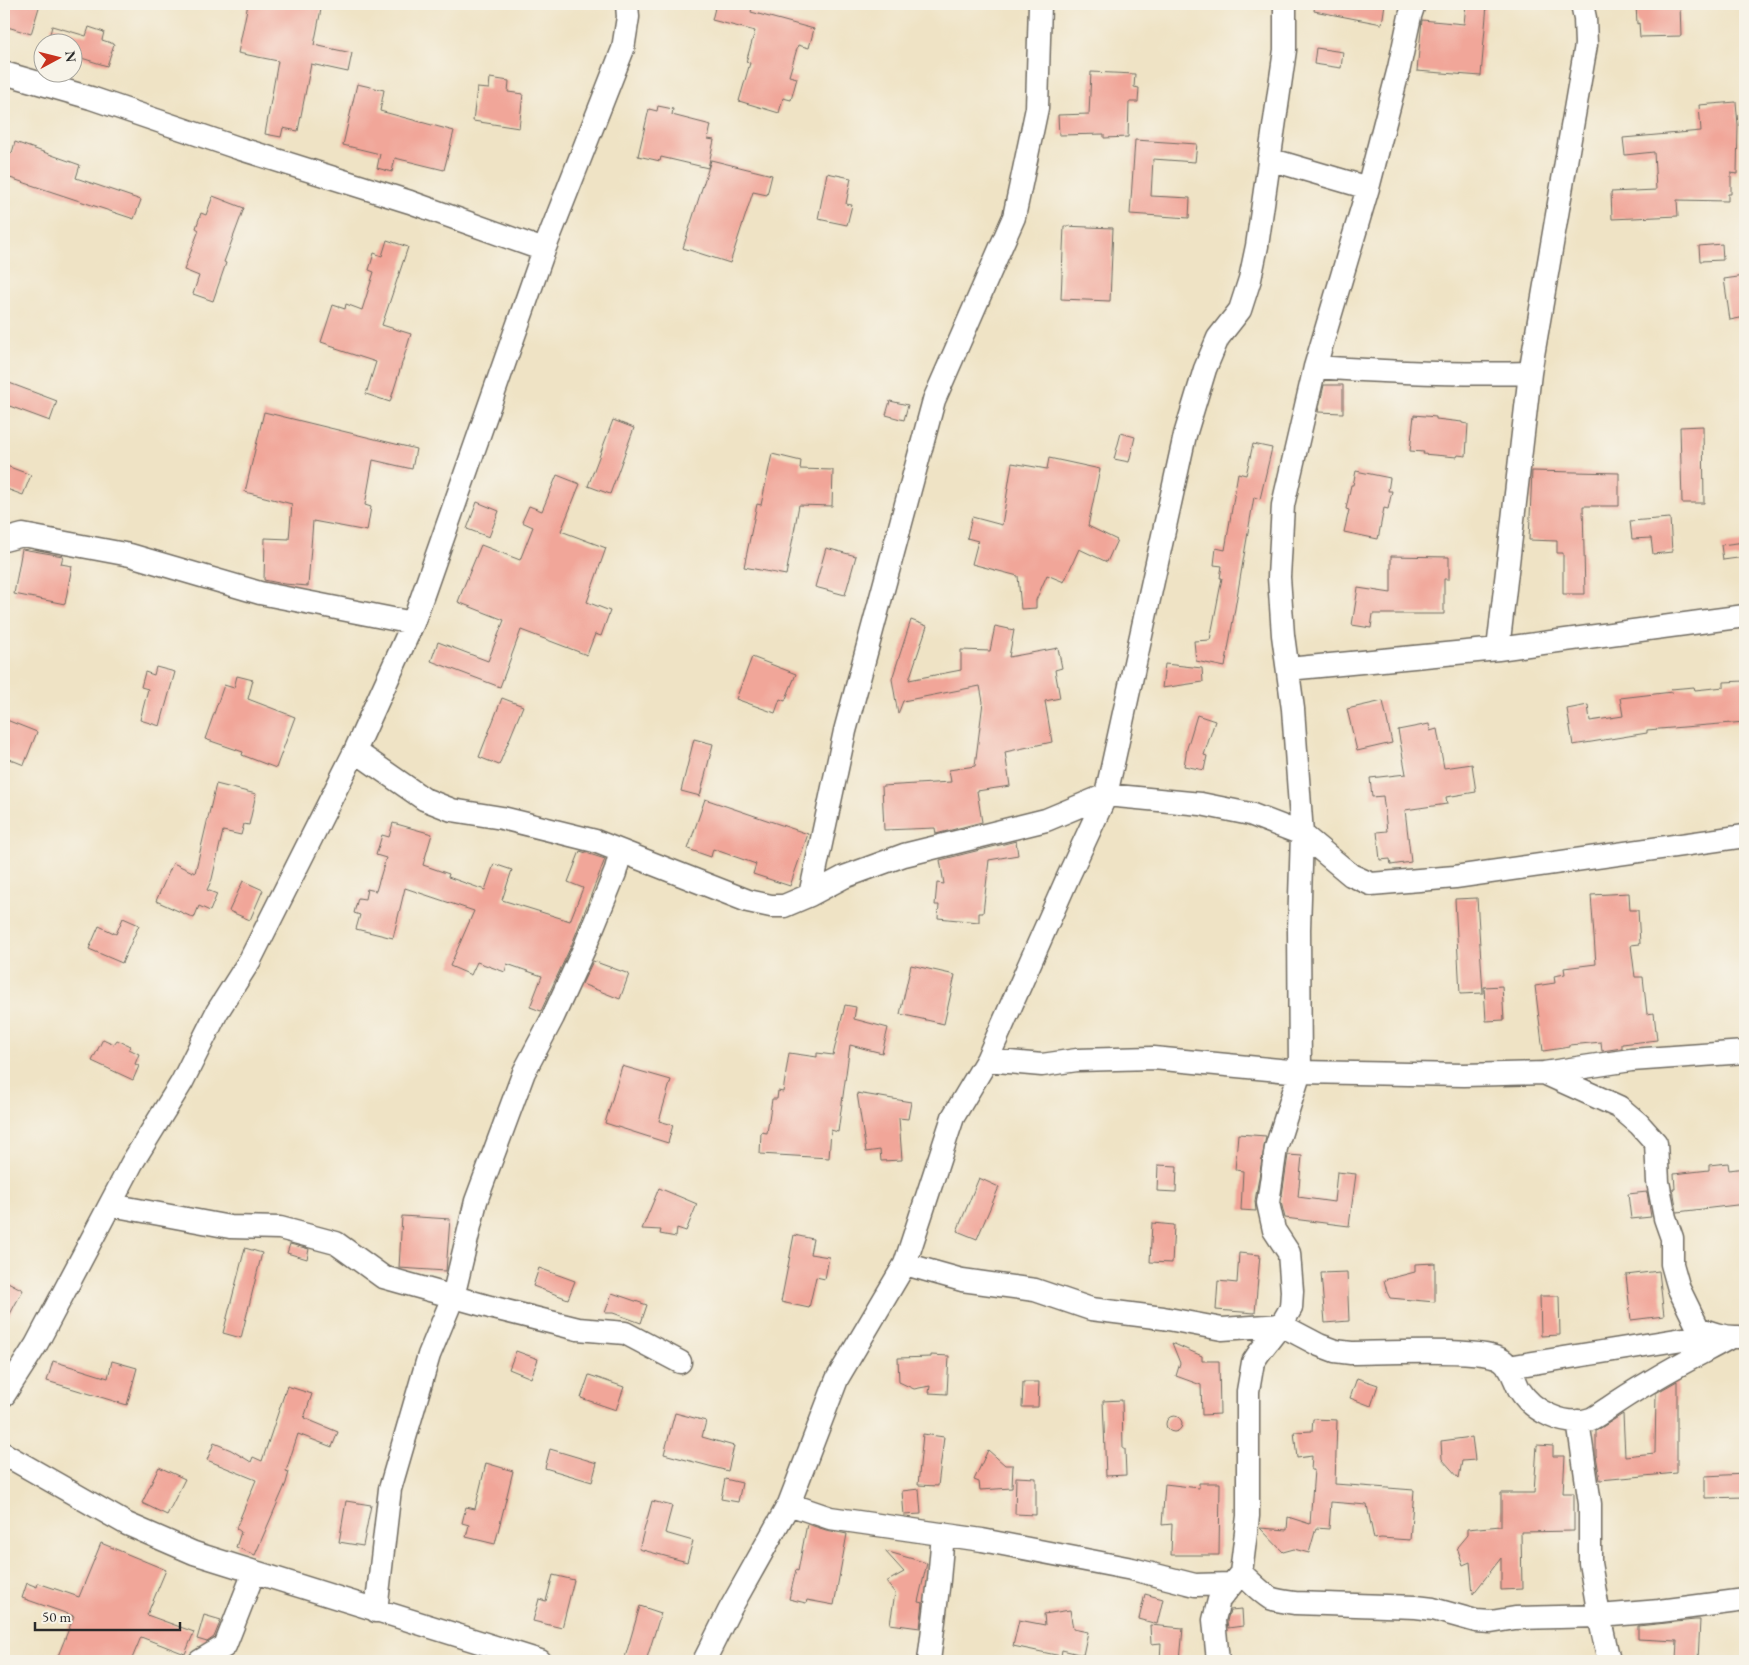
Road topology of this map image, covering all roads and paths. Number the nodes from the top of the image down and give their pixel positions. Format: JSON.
{"nodes":[{"id":1,"x":627,"y":4,"type":"edge"},
{"id":2,"x":1040,"y":4,"type":"edge"},
{"id":3,"x":1285,"y":4,"type":"edge"},
{"id":4,"x":1414,"y":4,"type":"edge"},
{"id":5,"x":1582,"y":4,"type":"edge"},
{"id":6,"x":4,"y":73,"type":"edge"},
{"id":7,"x":1269,"y":159,"type":"junction"},
{"id":8,"x":1368,"y":188,"type":"junction"},
{"id":9,"x":544,"y":250,"type":"junction"},
{"id":10,"x":1314,"y":367,"type":"junction"},
{"id":11,"x":1530,"y":373,"type":"junction"},
{"id":12,"x":4,"y":540,"type":"edge"},
{"id":13,"x":1745,"y":616,"type":"edge"},
{"id":14,"x":413,"y":623,"type":"junction"},
{"id":15,"x":1498,"y":649,"type":"junction"},
{"id":16,"x":1288,"y":669,"type":"junction"},
{"id":17,"x":355,"y":752,"type":"junction"},
{"id":18,"x":1106,"y":795,"type":"junction"},
{"id":19,"x":1302,"y":834,"type":"junction"},
{"id":20,"x":1745,"y":836,"type":"edge"},
{"id":21,"x":621,"y":851,"type":"junction"},
{"id":22,"x":810,"y":895,"type":"junction"},
{"id":23,"x":1745,"y":1052,"type":"edge"},
{"id":24,"x":987,"y":1060,"type":"junction"},
{"id":25,"x":1300,"y":1072,"type":"junction"},
{"id":26,"x":1544,"y":1073,"type":"junction"},
{"id":27,"x":111,"y":1205,"type":"junction"},
{"id":28,"x":905,"y":1264,"type":"junction"},
{"id":29,"x":453,"y":1297,"type":"junction"},
{"id":30,"x":1281,"y":1325,"type":"junction"},
{"id":31,"x":1730,"y":1336,"type":"edge"},
{"id":32,"x":680,"y":1362,"type":"dead end"},
{"id":33,"x":1508,"y":1367,"type":"junction"},
{"id":34,"x":4,"y":1395,"type":"edge"},
{"id":35,"x":1578,"y":1421,"type":"junction"},
{"id":36,"x":4,"y":1454,"type":"edge"},
{"id":37,"x":789,"y":1504,"type":"junction"},
{"id":38,"x":942,"y":1534,"type":"junction"},
{"id":39,"x":254,"y":1572,"type":"junction"},
{"id":40,"x":1236,"y":1578,"type":"junction"},
{"id":41,"x":1745,"y":1600,"type":"edge"},
{"id":42,"x":376,"y":1611,"type":"junction"},
{"id":43,"x":1598,"y":1616,"type":"junction"},
{"id":44,"x":200,"y":1661,"type":"edge"},
{"id":45,"x":540,"y":1661,"type":"edge"},
{"id":46,"x":704,"y":1661,"type":"edge"},
{"id":47,"x":929,"y":1661,"type":"edge"},
{"id":48,"x":1218,"y":1661,"type":"edge"},
{"id":49,"x":1609,"y":1661,"type":"edge"}],
"edges":[{"from":1,"to":9,"type":"street"},
{"from":2,"to":22,"type":"street"},
{"from":3,"to":7,"type":"street"},
{"from":4,"to":8,"type":"street"},
{"from":5,"to":11,"type":"street"},
{"from":6,"to":9,"type":"street"},
{"from":7,"to":8,"type":"street"},
{"from":7,"to":18,"type":"street"},
{"from":8,"to":10,"type":"street"},
{"from":9,"to":14,"type":"street"},
{"from":10,"to":11,"type":"street"},
{"from":10,"to":16,"type":"street"},
{"from":11,"to":15,"type":"street"},
{"from":12,"to":14,"type":"street"},
{"from":13,"to":15,"type":"street"},
{"from":14,"to":17,"type":"street"},
{"from":15,"to":16,"type":"street"},
{"from":16,"to":19,"type":"street"},
{"from":17,"to":21,"type":"street"},
{"from":17,"to":27,"type":"street"},
{"from":18,"to":19,"type":"street"},
{"from":18,"to":22,"type":"street"},
{"from":18,"to":24,"type":"street"},
{"from":19,"to":20,"type":"street"},
{"from":19,"to":25,"type":"street"},
{"from":21,"to":22,"type":"street"},
{"from":21,"to":29,"type":"street"},
{"from":23,"to":26,"type":"street"},
{"from":24,"to":25,"type":"street"},
{"from":24,"to":28,"type":"street"},
{"from":25,"to":26,"type":"street"},
{"from":25,"to":30,"type":"street"},
{"from":26,"to":31,"type":"street"},
{"from":27,"to":29,"type":"street"},
{"from":27,"to":34,"type":"street"},
{"from":28,"to":30,"type":"street"},
{"from":28,"to":37,"type":"street"},
{"from":29,"to":32,"type":"street"},
{"from":29,"to":42,"type":"street"},
{"from":30,"to":33,"type":"street"},
{"from":30,"to":40,"type":"street"},
{"from":31,"to":33,"type":"street"},
{"from":31,"to":35,"type":"street"},
{"from":33,"to":35,"type":"street"},
{"from":35,"to":43,"type":"street"},
{"from":36,"to":39,"type":"street"},
{"from":37,"to":38,"type":"street"},
{"from":37,"to":46,"type":"street"},
{"from":38,"to":40,"type":"street"},
{"from":38,"to":47,"type":"street"},
{"from":39,"to":42,"type":"street"},
{"from":39,"to":44,"type":"street"},
{"from":40,"to":43,"type":"street"},
{"from":40,"to":48,"type":"street"},
{"from":41,"to":43,"type":"street"},
{"from":42,"to":45,"type":"street"},
{"from":43,"to":49,"type":"street"}]}
